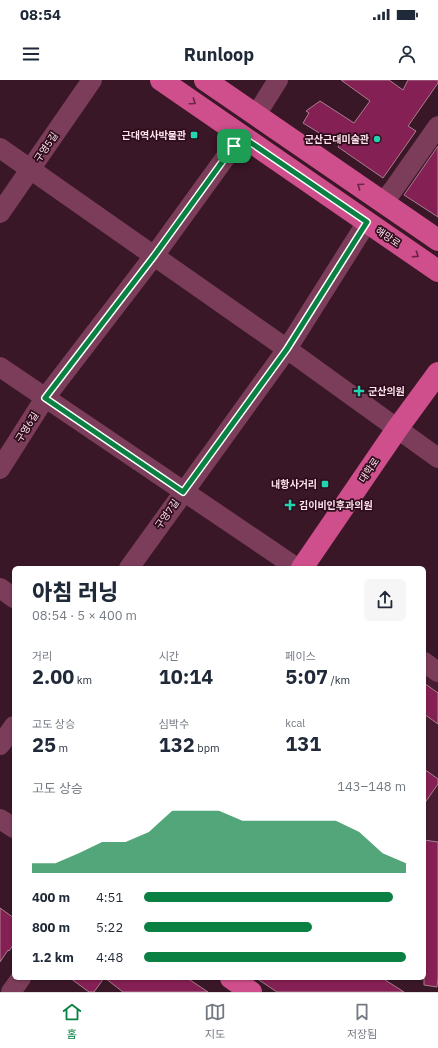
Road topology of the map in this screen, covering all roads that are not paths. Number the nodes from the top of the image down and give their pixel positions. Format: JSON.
{"nodes":[{"id":1,"x":92,"y":80,"type":"edge"},
{"id":2,"x":161,"y":80,"type":"edge"},
{"id":3,"x":205,"y":80,"type":"edge"},
{"id":4,"x":278,"y":80,"type":"edge"},
{"id":5,"x":256,"y":115,"type":"junction"},
{"id":6,"x":438,"y":126,"type":"edge"},
{"id":7,"x":241,"y":136,"type":"junction"},
{"id":8,"x":0,"y":148,"type":"edge"},
{"id":9,"x":30,"y":170,"type":"junction"},
{"id":10,"x":383,"y":202,"type":"junction"},
{"id":11,"x":0,"y":213,"type":"edge"},
{"id":12,"x":367,"y":222,"type":"junction"},
{"id":13,"x":438,"y":240,"type":"edge"},
{"id":14,"x":154,"y":256,"type":"junction"},
{"id":15,"x":438,"y":271,"type":"edge"},
{"id":16,"x":287,"y":349,"type":"junction"},
{"id":17,"x":0,"y":367,"type":"edge"},
{"id":18,"x":438,"y":373,"type":"edge"},
{"id":19,"x":45,"y":398,"type":"junction"},
{"id":20,"x":397,"y":429,"type":"junction"},
{"id":21,"x":438,"y":458,"type":"edge"},
{"id":22,"x":0,"y":469,"type":"edge"},
{"id":23,"x":183,"y":492,"type":"junction"},
{"id":24,"x":130,"y":566,"type":"edge"},
{"id":25,"x":294,"y":566,"type":"edge"},
{"id":26,"x":303,"y":566,"type":"edge"},
{"id":27,"x":0,"y":588,"type":"edge"},
{"id":28,"x":12,"y":597,"type":"edge"},
{"id":29,"x":426,"y":663,"type":"edge"},
{"id":30,"x":438,"y":672,"type":"edge"},
{"id":31,"x":12,"y":729,"type":"edge"},
{"id":32,"x":0,"y":745,"type":"edge"},
{"id":33,"x":0,"y":819,"type":"edge"},
{"id":34,"x":12,"y":827,"type":"edge"},
{"id":35,"x":20,"y":980,"type":"edge"},
{"id":36,"x":234,"y":980,"type":"edge"},
{"id":37,"x":11,"y":992,"type":"edge"},
{"id":38,"x":251,"y":992,"type":"edge"}],
"edges":[{"from":1,"to":9,"type":"street","name":"구영5길"},
{"from":2,"to":7,"type":"main road","name":"해망로","one_way":true},
{"from":3,"to":5,"type":"main road"},
{"from":4,"to":5,"type":"street"},
{"from":10,"to":5,"type":"main road","one_way":true},
{"from":6,"to":10,"type":"street"},
{"from":7,"to":12,"type":"main road","name":"해망로"},
{"from":7,"to":14,"type":"street","name":"구영6길"},
{"from":8,"to":9,"type":"street"},
{"from":9,"to":11,"type":"street","name":"구영5길"},
{"from":9,"to":14,"type":"street"},
{"from":10,"to":13,"type":"main road"},
{"from":12,"to":15,"type":"main road","name":"해망로","one_way":true},
{"from":12,"to":16,"type":"street","name":"구영7길"},
{"from":14,"to":16,"type":"street"},
{"from":14,"to":19,"type":"street","name":"구영6길"},
{"from":16,"to":20,"type":"street"},
{"from":16,"to":23,"type":"street","name":"구영7길"},
{"from":17,"to":19,"type":"street"},
{"from":18,"to":20,"type":"main road","name":"대학로"},
{"from":19,"to":22,"type":"street","name":"구영6길"},
{"from":19,"to":23,"type":"street"},
{"from":20,"to":21,"type":"street"},
{"from":20,"to":26,"type":"main road","name":"대학로"},
{"from":23,"to":24,"type":"street","name":"구영7길"},
{"from":23,"to":25,"type":"street"},
{"from":27,"to":28,"type":"street"},
{"from":29,"to":30,"type":"street"},
{"from":31,"to":32,"type":"street"},
{"from":33,"to":34,"type":"street"},
{"from":35,"to":37,"type":"street"},
{"from":36,"to":38,"type":"main road"}]}
